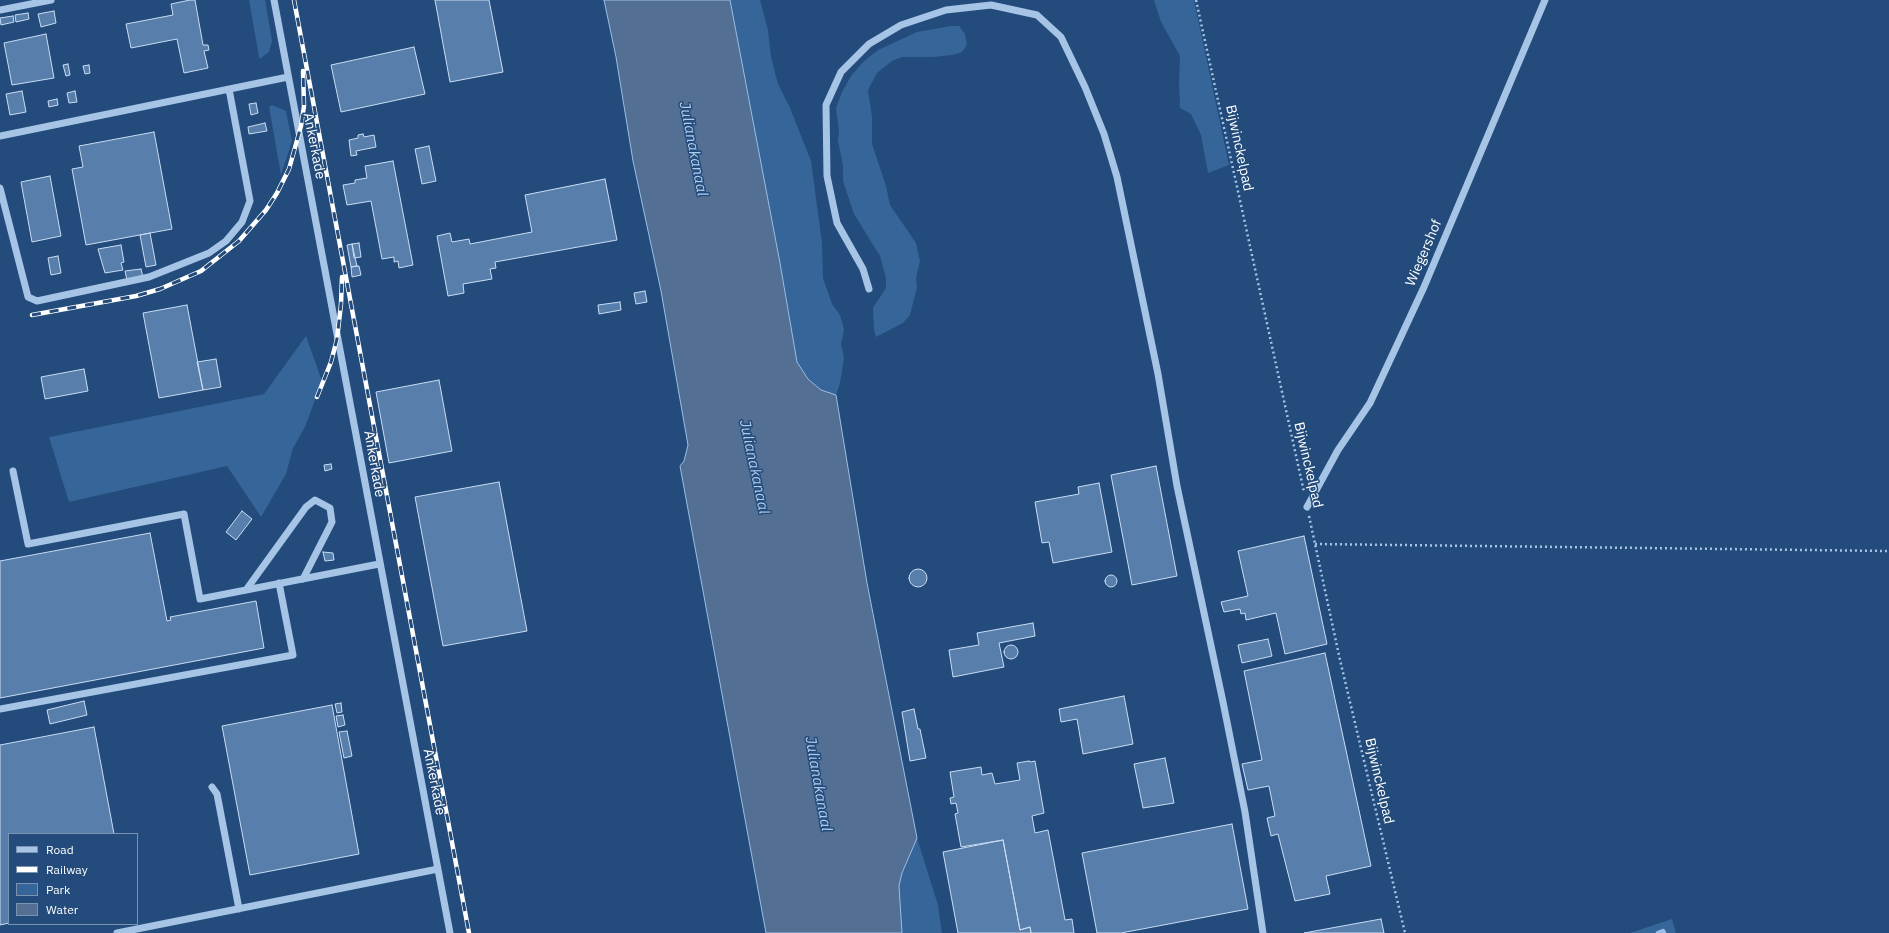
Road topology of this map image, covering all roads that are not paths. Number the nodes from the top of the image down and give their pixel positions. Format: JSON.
{"nodes":[{"id":1,"x":52,"y":0,"type":"edge"},
{"id":2,"x":274,"y":0,"type":"edge"},
{"id":3,"x":1545,"y":0,"type":"edge"},
{"id":4,"x":0,"y":10,"type":"edge"},
{"id":5,"x":288,"y":77,"type":"junction"},
{"id":6,"x":229,"y":89,"type":"junction"},
{"id":7,"x":0,"y":136,"type":"edge"},
{"id":8,"x":0,"y":188,"type":"edge"},
{"id":9,"x":869,"y":289,"type":"dead end"},
{"id":10,"x":14,"y":471,"type":"dead end"},
{"id":11,"x":1307,"y":507,"type":"road end"},
{"id":12,"x":379,"y":564,"type":"junction"},
{"id":13,"x":303,"y":579,"type":"junction"},
{"id":14,"x":278,"y":583,"type":"junction"},
{"id":15,"x":246,"y":590,"type":"junction"},
{"id":16,"x":0,"y":709,"type":"edge"},
{"id":17,"x":212,"y":786,"type":"dead end"},
{"id":18,"x":438,"y":869,"type":"junction"},
{"id":19,"x":239,"y":909,"type":"junction"},
{"id":20,"x":117,"y":933,"type":"edge"},
{"id":21,"x":450,"y":933,"type":"edge"},
{"id":22,"x":1262,"y":933,"type":"edge"}],
"edges":[{"from":1,"to":4,"type":"street"},
{"from":2,"to":5,"type":"street","name":"Ankerkade"},
{"from":3,"to":11,"type":"street","name":"Wiegershof"},
{"from":5,"to":6,"type":"street"},
{"from":5,"to":12,"type":"street","name":"Ankerkade"},
{"from":6,"to":7,"type":"street"},
{"from":6,"to":8,"type":"street"},
{"from":9,"to":22,"type":"street"},
{"from":10,"to":15,"type":"street"},
{"from":12,"to":13,"type":"street"},
{"from":12,"to":18,"type":"street","name":"Ankerkade"},
{"from":13,"to":14,"type":"street"},
{"from":13,"to":15,"type":"street"},
{"from":14,"to":15,"type":"street"},
{"from":14,"to":16,"type":"street"},
{"from":17,"to":19,"type":"street"},
{"from":18,"to":19,"type":"street"},
{"from":18,"to":21,"type":"street","name":"Ankerkade"},
{"from":19,"to":20,"type":"street"}]}
